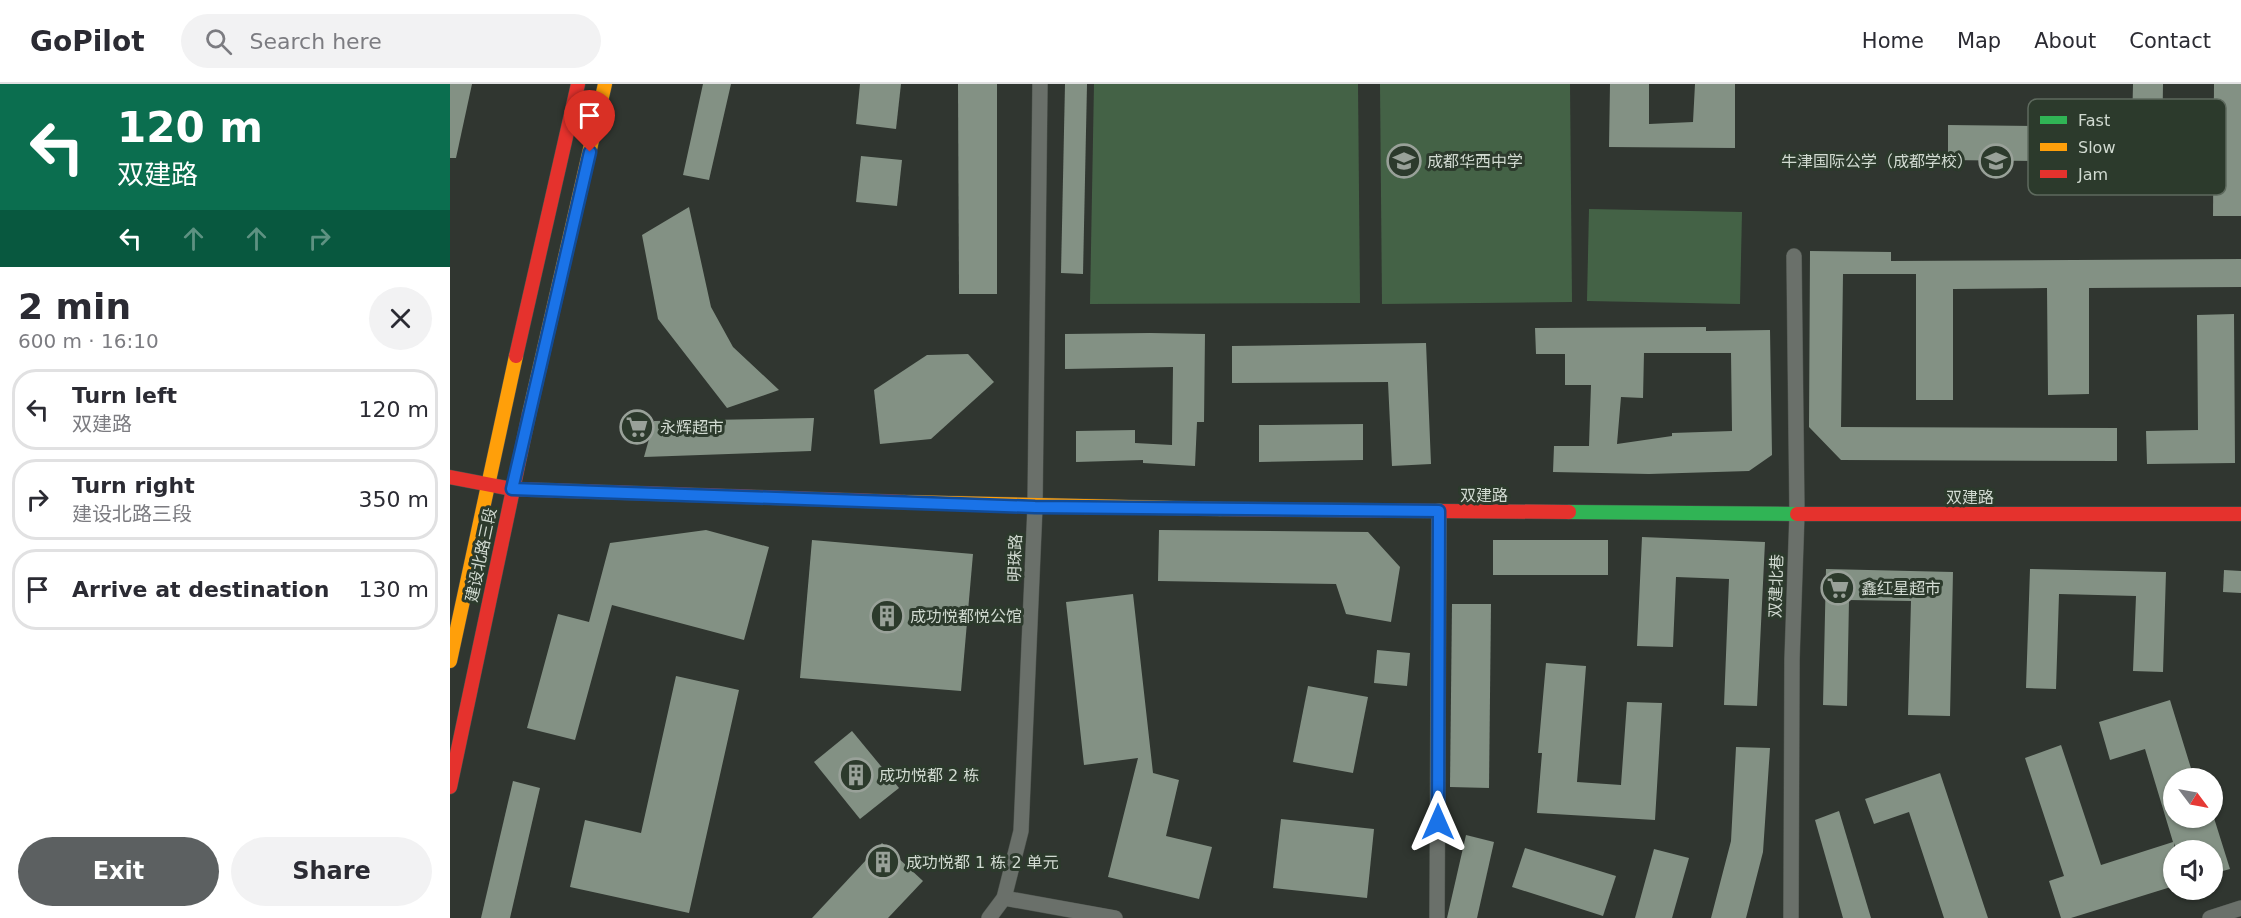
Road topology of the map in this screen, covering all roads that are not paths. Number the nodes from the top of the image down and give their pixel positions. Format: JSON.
{"nodes":[{"id":1,"x":578,"y":84,"type":"edge"},
{"id":2,"x":605,"y":84,"type":"edge"},
{"id":3,"x":1040,"y":84,"type":"edge"},
{"id":4,"x":1794,"y":256,"type":"dead end"},
{"id":5,"x":450,"y":477,"type":"edge"},
{"id":6,"x":487,"y":485,"type":"junction"},
{"id":7,"x":512,"y":489,"type":"junction"},
{"id":8,"x":1035,"y":507,"type":"junction"},
{"id":9,"x":1439,"y":511,"type":"junction"},
{"id":10,"x":1797,"y":514,"type":"junction"},
{"id":11,"x":2241,"y":514,"type":"edge"},
{"id":12,"x":450,"y":661,"type":"edge"},
{"id":13,"x":450,"y":787,"type":"edge"},
{"id":14,"x":1004,"y":898,"type":"junction"},
{"id":15,"x":2241,"y":908,"type":"edge"},
{"id":16,"x":989,"y":918,"type":"edge"},
{"id":17,"x":1115,"y":918,"type":"edge"},
{"id":18,"x":1437,"y":918,"type":"edge"},
{"id":19,"x":1791,"y":918,"type":"edge"},
{"id":20,"x":2210,"y":918,"type":"edge"}],
"edges":[{"from":1,"to":6,"type":"street","name":"建设北路三段"},
{"from":2,"to":7,"type":"street","name":"建设北路三段"},
{"from":3,"to":8,"type":"street","name":"明珠路"},
{"from":4,"to":10,"type":"street","name":"双建北巷"},
{"from":5,"to":6,"type":"street","name":"双建路"},
{"from":6,"to":7,"type":"street","name":"双建路"},
{"from":6,"to":12,"type":"street","name":"建设北路三段"},
{"from":7,"to":8,"type":"street","name":"双建路"},
{"from":7,"to":13,"type":"street","name":"建设北路三段"},
{"from":8,"to":9,"type":"street","name":"双建路"},
{"from":8,"to":14,"type":"street","name":"明珠路"},
{"from":9,"to":10,"type":"street","name":"双建路"},
{"from":9,"to":18,"type":"street"},
{"from":10,"to":11,"type":"street","name":"双建路"},
{"from":10,"to":19,"type":"street","name":"双建北巷"},
{"from":14,"to":16,"type":"street","name":"明珠路"},
{"from":14,"to":17,"type":"street"},
{"from":15,"to":20,"type":"street"}]}
